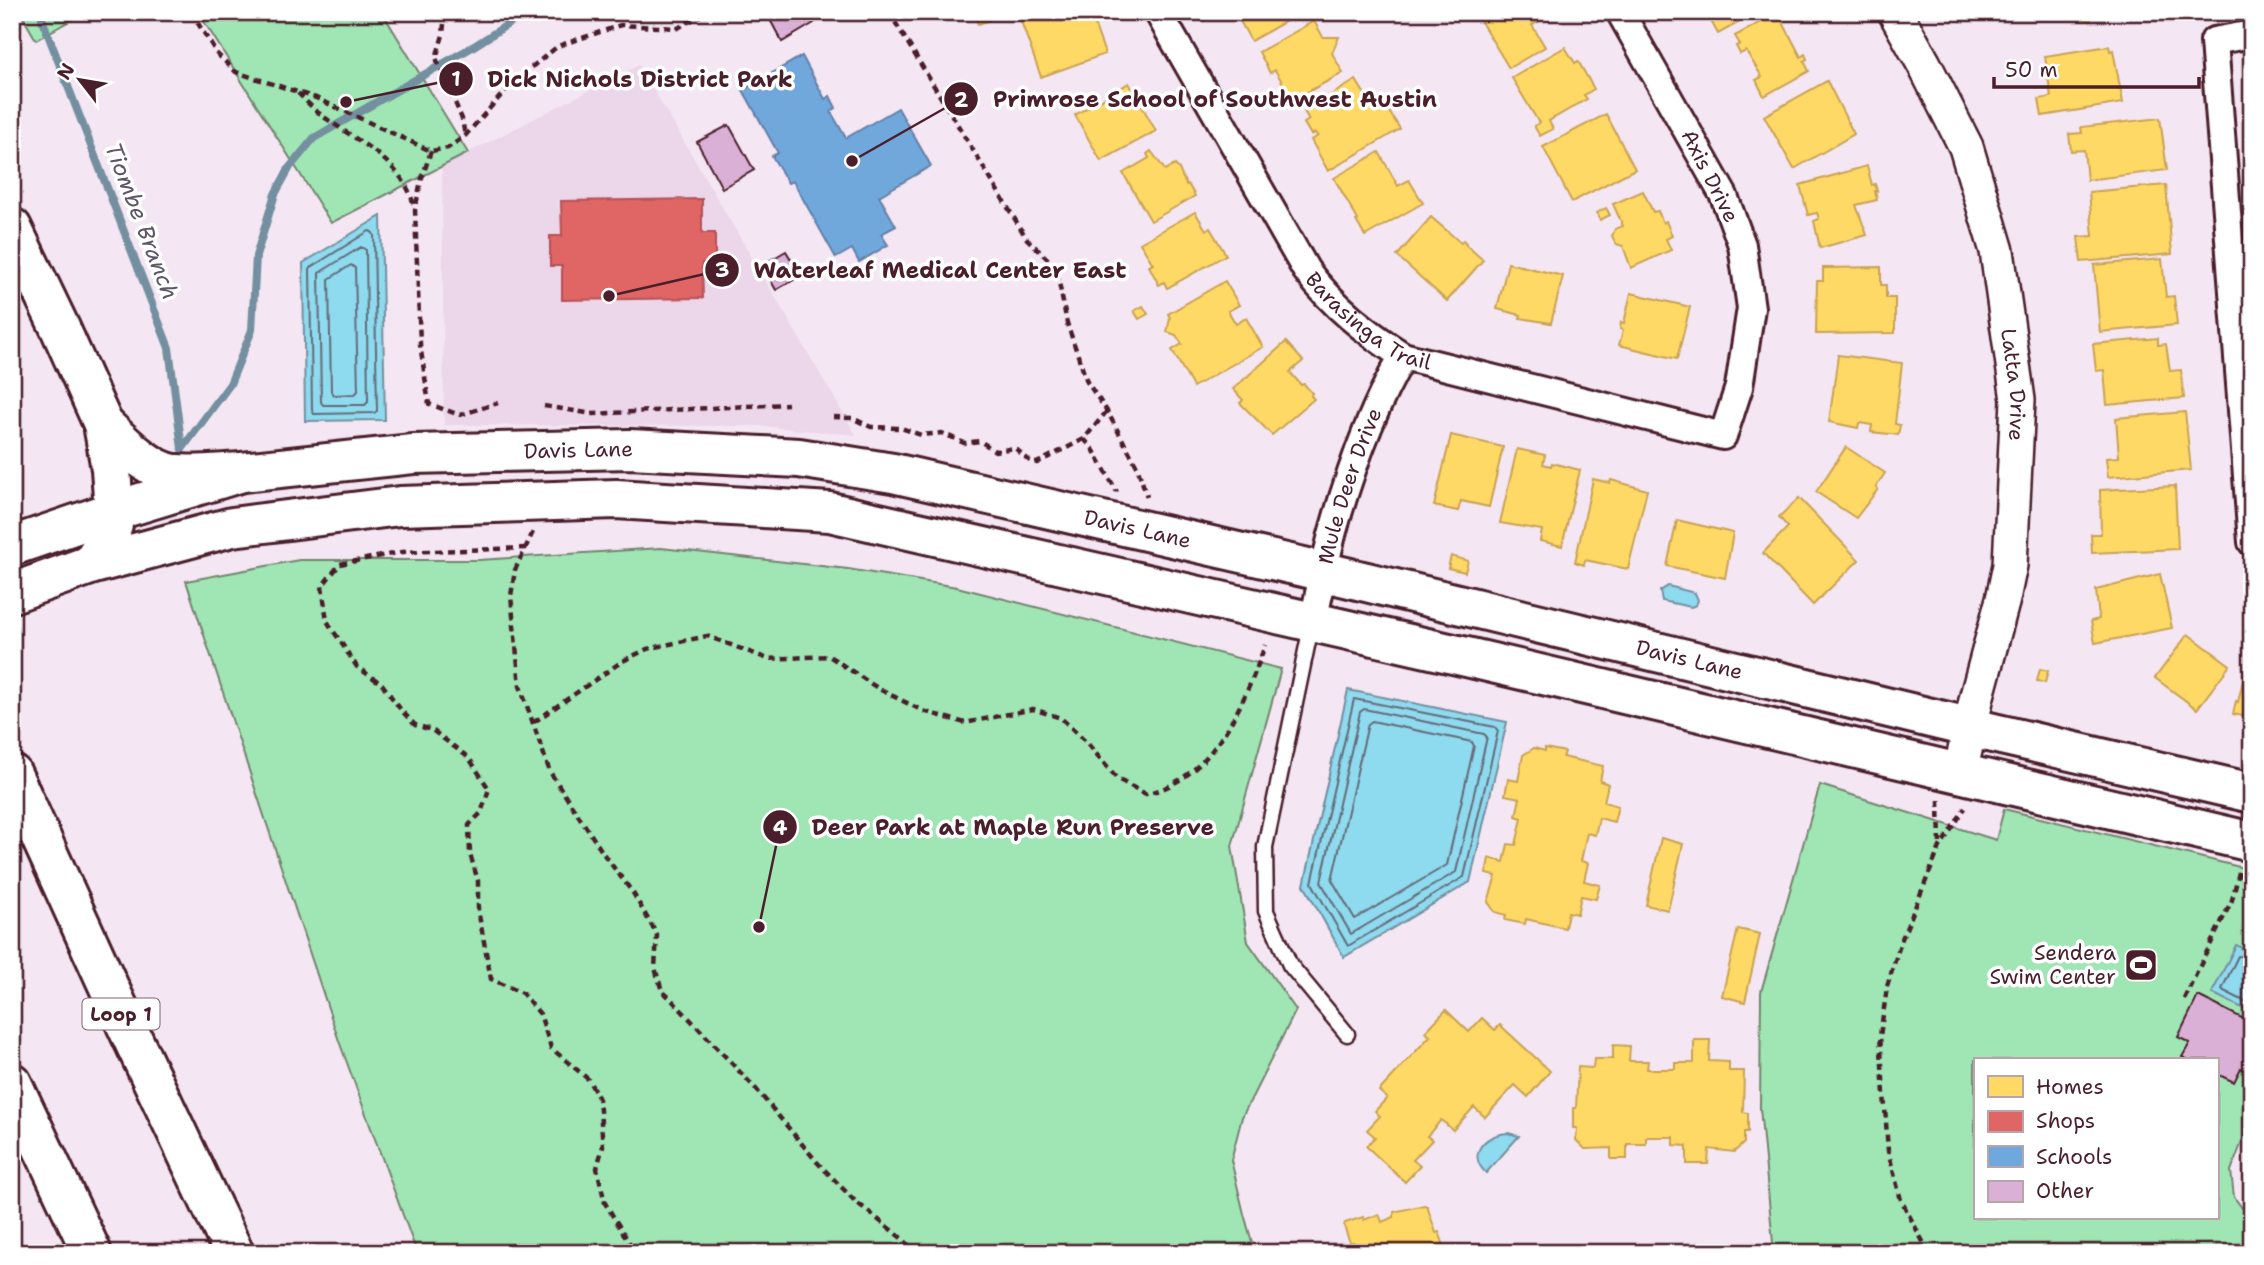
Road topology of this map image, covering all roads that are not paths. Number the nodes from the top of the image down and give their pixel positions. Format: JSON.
{"nodes":[{"id":1,"x":1158,"y":12,"type":"edge"},
{"id":2,"x":1620,"y":12,"type":"edge"},
{"id":3,"x":1895,"y":12,"type":"edge"},
{"id":4,"x":2252,"y":34,"type":"edge"},
{"id":5,"x":12,"y":228,"type":"edge"},
{"id":6,"x":1403,"y":356,"type":"junction"},
{"id":7,"x":103,"y":424,"type":"junction"},
{"id":8,"x":1724,"y":436,"type":"joint"},
{"id":9,"x":799,"y":458,"type":"junction"},
{"id":10,"x":242,"y":472,"type":"junction"},
{"id":11,"x":793,"y":509,"type":"junction"},
{"id":12,"x":114,"y":511,"type":"junction"},
{"id":13,"x":2252,"y":542,"type":"edge"},
{"id":14,"x":12,"y":547,"type":"edge"},
{"id":15,"x":90,"y":565,"type":"junction"},
{"id":16,"x":1325,"y":572,"type":"junction"},
{"id":17,"x":12,"y":593,"type":"edge"},
{"id":18,"x":1312,"y":621,"type":"junction"},
{"id":19,"x":1970,"y":728,"type":"junction"},
{"id":20,"x":1960,"y":773,"type":"junction"},
{"id":21,"x":12,"y":774,"type":"edge"},
{"id":22,"x":2252,"y":793,"type":"edge"},
{"id":23,"x":2246,"y":856,"type":"edge"},
{"id":24,"x":1347,"y":1034,"type":"dead end"},
{"id":25,"x":12,"y":1083,"type":"edge"},
{"id":26,"x":92,"y":1253,"type":"edge"},
{"id":27,"x":234,"y":1253,"type":"edge"}],
"edges":[{"from":1,"to":6,"type":"street","name":"Barasinga Trail"},
{"from":2,"to":8,"type":"street","name":"Axis Drive"},
{"from":3,"to":19,"type":"street","name":"Latta Drive"},
{"from":4,"to":13,"type":"street"},
{"from":5,"to":7,"type":"main road"},
{"from":6,"to":8,"type":"street","name":"Barasinga Trail"},
{"from":6,"to":16,"type":"street","name":"Mule Deer Drive"},
{"from":7,"to":10,"type":"main road"},
{"from":7,"to":12,"type":"main road"},
{"from":9,"to":10,"type":"main road","name":"Davis Lane"},
{"from":9,"to":11,"type":"main road"},
{"from":9,"to":16,"type":"main road","name":"Davis Lane"},
{"from":10,"to":12,"type":"main road","name":"Davis Lane"},
{"from":11,"to":15,"type":"main road"},
{"from":11,"to":18,"type":"main road"},
{"from":12,"to":14,"type":"main road","name":"Davis Lane"},
{"from":12,"to":15,"type":"main road"},
{"from":15,"to":17,"type":"main road"},
{"from":16,"to":18,"type":"street","name":"Mule Deer Drive"},
{"from":16,"to":19,"type":"main road","name":"Davis Lane"},
{"from":18,"to":20,"type":"main road"},
{"from":18,"to":24,"type":"lane"},
{"from":19,"to":20,"type":"street","name":"Latta Drive"},
{"from":19,"to":22,"type":"main road","name":"Davis Lane"},
{"from":20,"to":23,"type":"main road"},
{"from":21,"to":27,"type":"main road","number":"Loop 1"},
{"from":25,"to":26,"type":"main road"}]}
